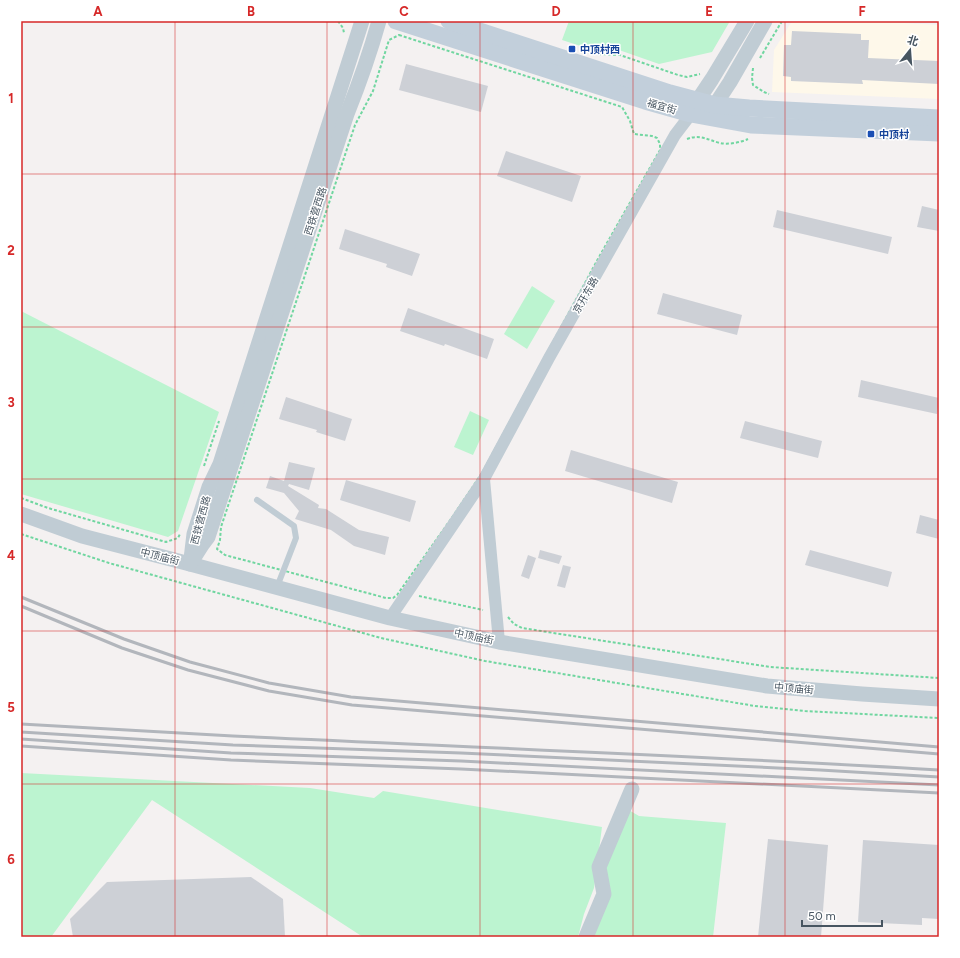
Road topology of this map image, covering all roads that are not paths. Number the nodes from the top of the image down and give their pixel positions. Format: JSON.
{"nodes":[{"id":1,"x":362,"y":21,"type":"edge"},
{"id":2,"x":379,"y":21,"type":"edge"},
{"id":3,"x":396,"y":21,"type":"edge"},
{"id":4,"x":450,"y":21,"type":"edge"},
{"id":5,"x":747,"y":21,"type":"edge"},
{"id":6,"x":765,"y":21,"type":"edge"},
{"id":7,"x":715,"y":104,"type":"junction"},
{"id":8,"x":694,"y":107,"type":"junction"},
{"id":9,"x":939,"y":118,"type":"edge"},
{"id":10,"x":939,"y":133,"type":"edge"},
{"id":11,"x":484,"y":479,"type":"junction"},
{"id":12,"x":258,"y":500,"type":"dead end"},
{"id":13,"x":21,"y":514,"type":"edge"},
{"id":14,"x":190,"y":564,"type":"junction"},
{"id":15,"x":277,"y":587,"type":"junction"},
{"id":16,"x":390,"y":618,"type":"junction"},
{"id":17,"x":499,"y":642,"type":"junction"},
{"id":18,"x":939,"y":698,"type":"edge"},
{"id":19,"x":632,"y":789,"type":"dead end"},
{"id":20,"x":586,"y":937,"type":"edge"}],
"edges":[{"from":1,"to":14,"type":"street","name":"西铁营西路"},
{"from":2,"to":14,"type":"street","name":"西铁营西路"},
{"from":3,"to":8,"type":"main road","name":"福宜街"},
{"from":4,"to":8,"type":"main road","name":"福宜街"},
{"from":5,"to":8,"type":"street","name":"京开东路"},
{"from":6,"to":7,"type":"street"},
{"from":7,"to":8,"type":"main road","name":"福宜街"},
{"from":7,"to":9,"type":"main road","name":"福宜街"},
{"from":8,"to":10,"type":"main road","name":"福宜街"},
{"from":8,"to":11,"type":"street","name":"京开东路"},
{"from":11,"to":16,"type":"street"},
{"from":11,"to":17,"type":"street"},
{"from":12,"to":15,"type":"lane"},
{"from":13,"to":14,"type":"street","name":"中顶庙街"},
{"from":14,"to":15,"type":"street","name":"中顶庙街"},
{"from":15,"to":16,"type":"street","name":"中顶庙街"},
{"from":16,"to":17,"type":"street","name":"中顶庙街"},
{"from":17,"to":18,"type":"street","name":"中顶庙街"},
{"from":19,"to":20,"type":"street"}]}
